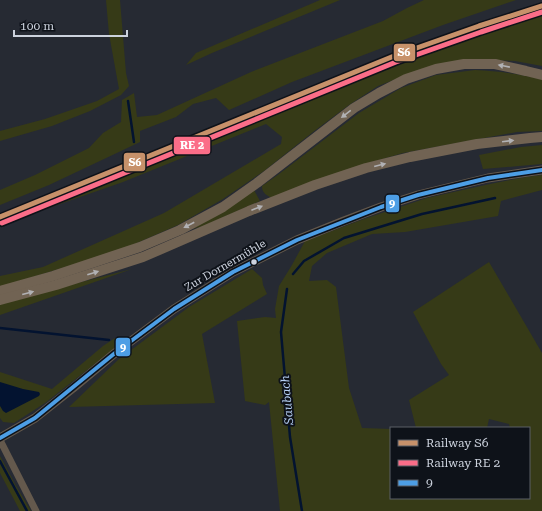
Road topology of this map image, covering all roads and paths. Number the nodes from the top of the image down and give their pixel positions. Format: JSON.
{"nodes":[{"id":1,"x":542,"y":75,"type":"edge"},
{"id":2,"x":542,"y":137,"type":"edge"},
{"id":3,"x":542,"y":170,"type":"edge"},
{"id":4,"x":0,"y":291,"type":"edge"},
{"id":5,"x":0,"y":300,"type":"edge"},
{"id":6,"x":0,"y":439,"type":"edge"},
{"id":7,"x":36,"y":511,"type":"edge"}],
"edges":[{"from":1,"to":4,"type":"main road","one_way":true},
{"from":5,"to":2,"type":"main road","one_way":true},
{"from":3,"to":6,"type":"street","name":"Zur Dornermühle"},
{"from":6,"to":7,"type":"street"}]}
